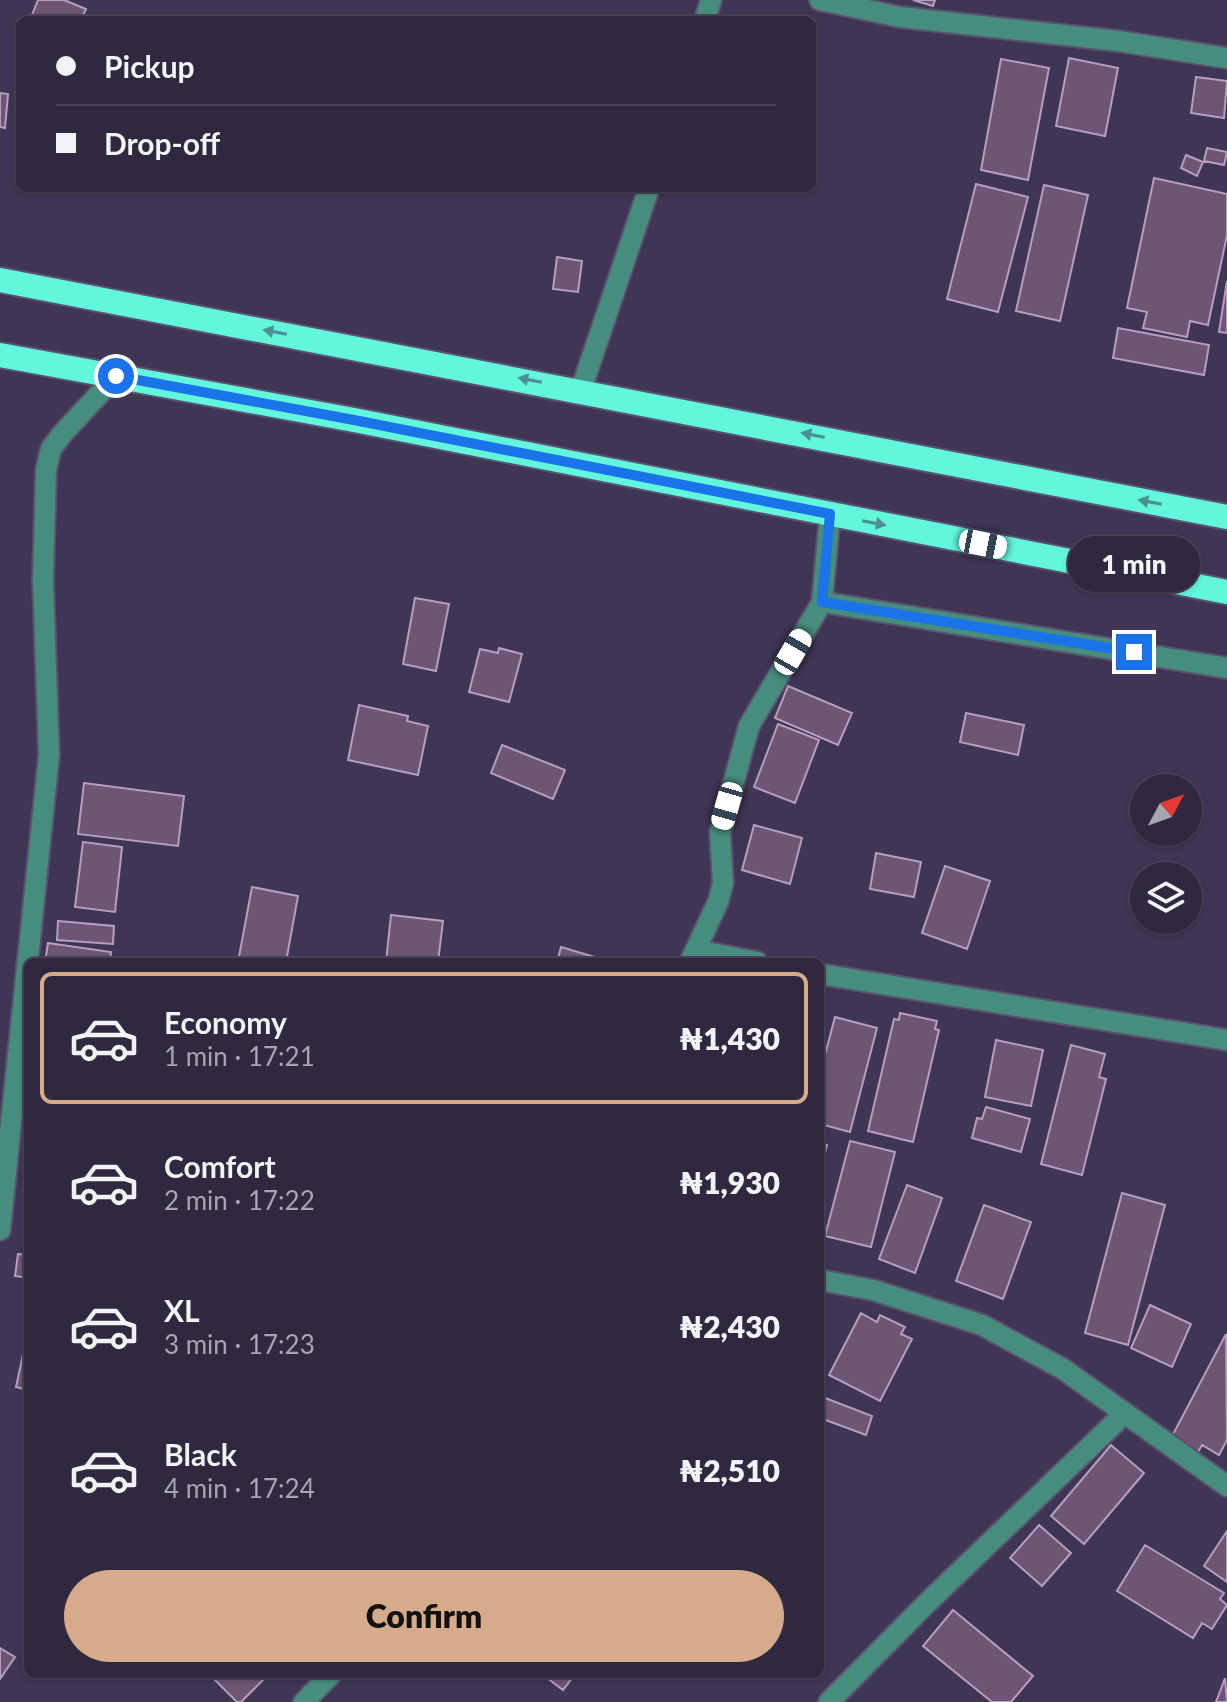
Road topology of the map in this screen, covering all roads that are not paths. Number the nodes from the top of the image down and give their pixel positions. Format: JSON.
{"nodes":[{"id":1,"x":820,"y":0,"type":"edge"},
{"id":2,"x":1227,"y":58,"type":"edge"},
{"id":3,"x":648,"y":192,"type":"edge"},
{"id":4,"x":0,"y":280,"type":"edge"},
{"id":5,"x":0,"y":355,"type":"edge"},
{"id":6,"x":116,"y":376,"type":"junction"},
{"id":7,"x":581,"y":390,"type":"junction"},
{"id":8,"x":830,"y":514,"type":"junction"},
{"id":9,"x":1227,"y":517,"type":"edge"},
{"id":10,"x":1227,"y":592,"type":"edge"},
{"id":11,"x":822,"y":602,"type":"junction"},
{"id":12,"x":1227,"y":668,"type":"edge"},
{"id":13,"x":693,"y":956,"type":"edge"},
{"id":14,"x":28,"y":958,"type":"edge"},
{"id":15,"x":714,"y":958,"type":"edge"},
{"id":16,"x":824,"y":975,"type":"edge"},
{"id":17,"x":24,"y":997,"type":"edge"},
{"id":18,"x":1227,"y":1040,"type":"edge"},
{"id":19,"x":0,"y":1230,"type":"edge"},
{"id":20,"x":824,"y":1281,"type":"edge"},
{"id":21,"x":1124,"y":1414,"type":"junction"},
{"id":22,"x":1227,"y":1486,"type":"edge"},
{"id":23,"x":327,"y":1678,"type":"edge"},
{"id":24,"x":304,"y":1702,"type":"edge"},
{"id":25,"x":829,"y":1702,"type":"edge"}],
"edges":[{"from":1,"to":2,"type":"street"},
{"from":3,"to":7,"type":"street"},
{"from":7,"to":4,"type":"highway","one_way":true},
{"from":5,"to":6,"type":"highway"},
{"from":6,"to":8,"type":"highway"},
{"from":6,"to":14,"type":"street"},
{"from":9,"to":7,"type":"highway","one_way":true},
{"from":8,"to":10,"type":"highway","one_way":true},
{"from":8,"to":11,"type":"street"},
{"from":11,"to":12,"type":"street"},
{"from":11,"to":13,"type":"street"},
{"from":13,"to":15,"type":"street"},
{"from":16,"to":18,"type":"street"},
{"from":17,"to":19,"type":"street"},
{"from":20,"to":21,"type":"street"},
{"from":21,"to":22,"type":"street"},
{"from":21,"to":25,"type":"street"},
{"from":23,"to":24,"type":"street"}]}
